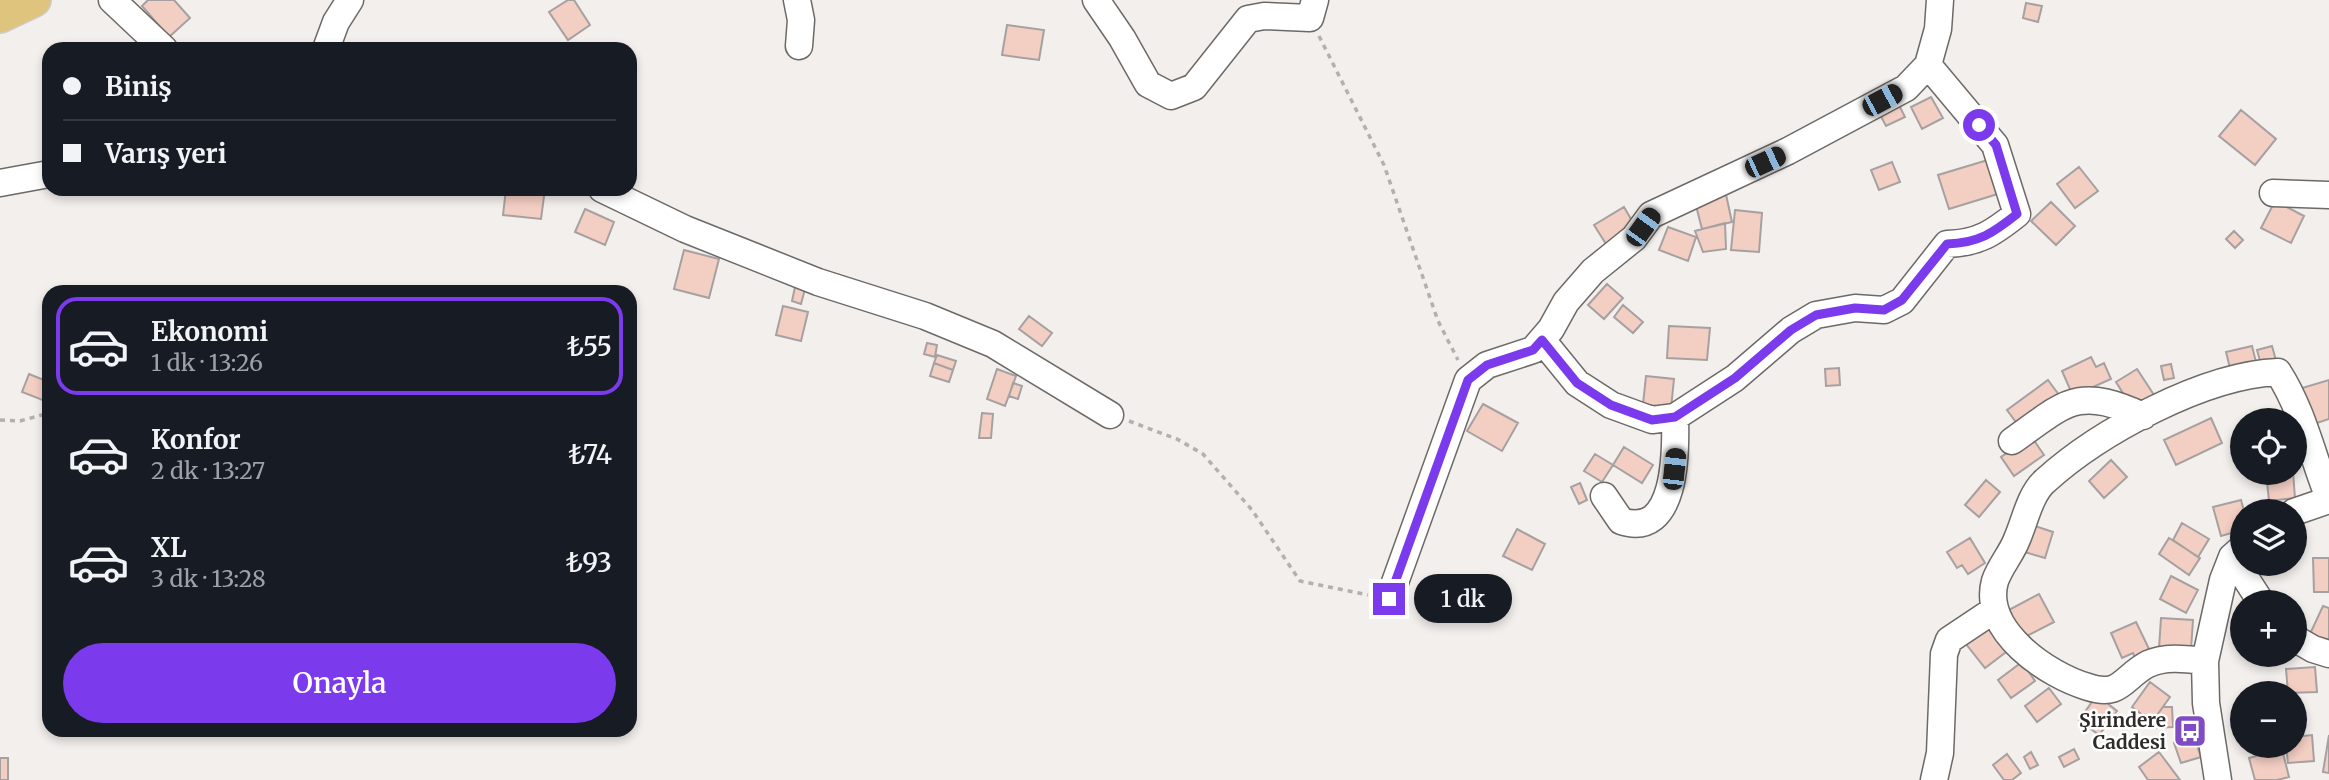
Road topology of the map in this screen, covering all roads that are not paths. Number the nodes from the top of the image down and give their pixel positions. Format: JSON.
{"nodes":[{"id":1,"x":33,"y":0,"type":"edge"},
{"id":2,"x":112,"y":0,"type":"edge"},
{"id":3,"x":350,"y":0,"type":"edge"},
{"id":4,"x":797,"y":0,"type":"edge"},
{"id":5,"x":1096,"y":0,"type":"edge"},
{"id":6,"x":1940,"y":0,"type":"edge"},
{"id":7,"x":1312,"y":9,"type":"edge"},
{"id":8,"x":0,"y":16,"type":"edge"},
{"id":9,"x":157,"y":42,"type":"edge"},
{"id":10,"x":330,"y":42,"type":"edge"},
{"id":11,"x":799,"y":46,"type":"dead end"},
{"id":12,"x":1928,"y":65,"type":"junction"},
{"id":13,"x":42,"y":175,"type":"edge"},
{"id":14,"x":0,"y":183,"type":"edge"},
{"id":15,"x":2273,"y":193,"type":"dead end"},
{"id":16,"x":2329,"y":195,"type":"edge"},
{"id":17,"x":617,"y":196,"type":"edge"},
{"id":18,"x":1542,"y":340,"type":"junction"},
{"id":19,"x":1110,"y":415,"type":"road end"},
{"id":20,"x":2143,"y":416,"type":"junction"},
{"id":21,"x":1675,"y":417,"type":"junction"},
{"id":22,"x":2318,"y":427,"type":"edge"},
{"id":23,"x":2012,"y":441,"type":"dead end"},
{"id":24,"x":1604,"y":496,"type":"dead end"},
{"id":25,"x":2329,"y":499,"type":"edge"},
{"id":26,"x":2307,"y":507,"type":"edge"},
{"id":27,"x":2230,"y":566,"type":"edge"},
{"id":28,"x":1389,"y":599,"type":"road end"},
{"id":29,"x":1994,"y":610,"type":"junction"},
{"id":30,"x":2307,"y":646,"type":"edge"},
{"id":31,"x":2329,"y":654,"type":"edge"},
{"id":32,"x":2206,"y":661,"type":"junction"},
{"id":33,"x":1934,"y":780,"type":"edge"},
{"id":34,"x":2218,"y":780,"type":"edge"}],
"edges":[{"from":1,"to":8,"type":"main road"},
{"from":2,"to":9,"type":"street"},
{"from":3,"to":10,"type":"street"},
{"from":4,"to":11,"type":"street"},
{"from":5,"to":7,"type":"street"},
{"from":6,"to":12,"type":"street"},
{"from":12,"to":18,"type":"street"},
{"from":12,"to":21,"type":"street"},
{"from":13,"to":14,"type":"street"},
{"from":15,"to":16,"type":"street"},
{"from":17,"to":19,"type":"street"},
{"from":18,"to":21,"type":"street"},
{"from":18,"to":28,"type":"street"},
{"from":20,"to":22,"type":"street"},
{"from":20,"to":23,"type":"street"},
{"from":20,"to":29,"type":"street"},
{"from":21,"to":24,"type":"street"},
{"from":22,"to":25,"type":"street"},
{"from":25,"to":26,"type":"street"},
{"from":27,"to":32,"type":"street"},
{"from":29,"to":32,"type":"street"},
{"from":29,"to":33,"type":"street"},
{"from":30,"to":31,"type":"street"},
{"from":32,"to":34,"type":"street"}]}
